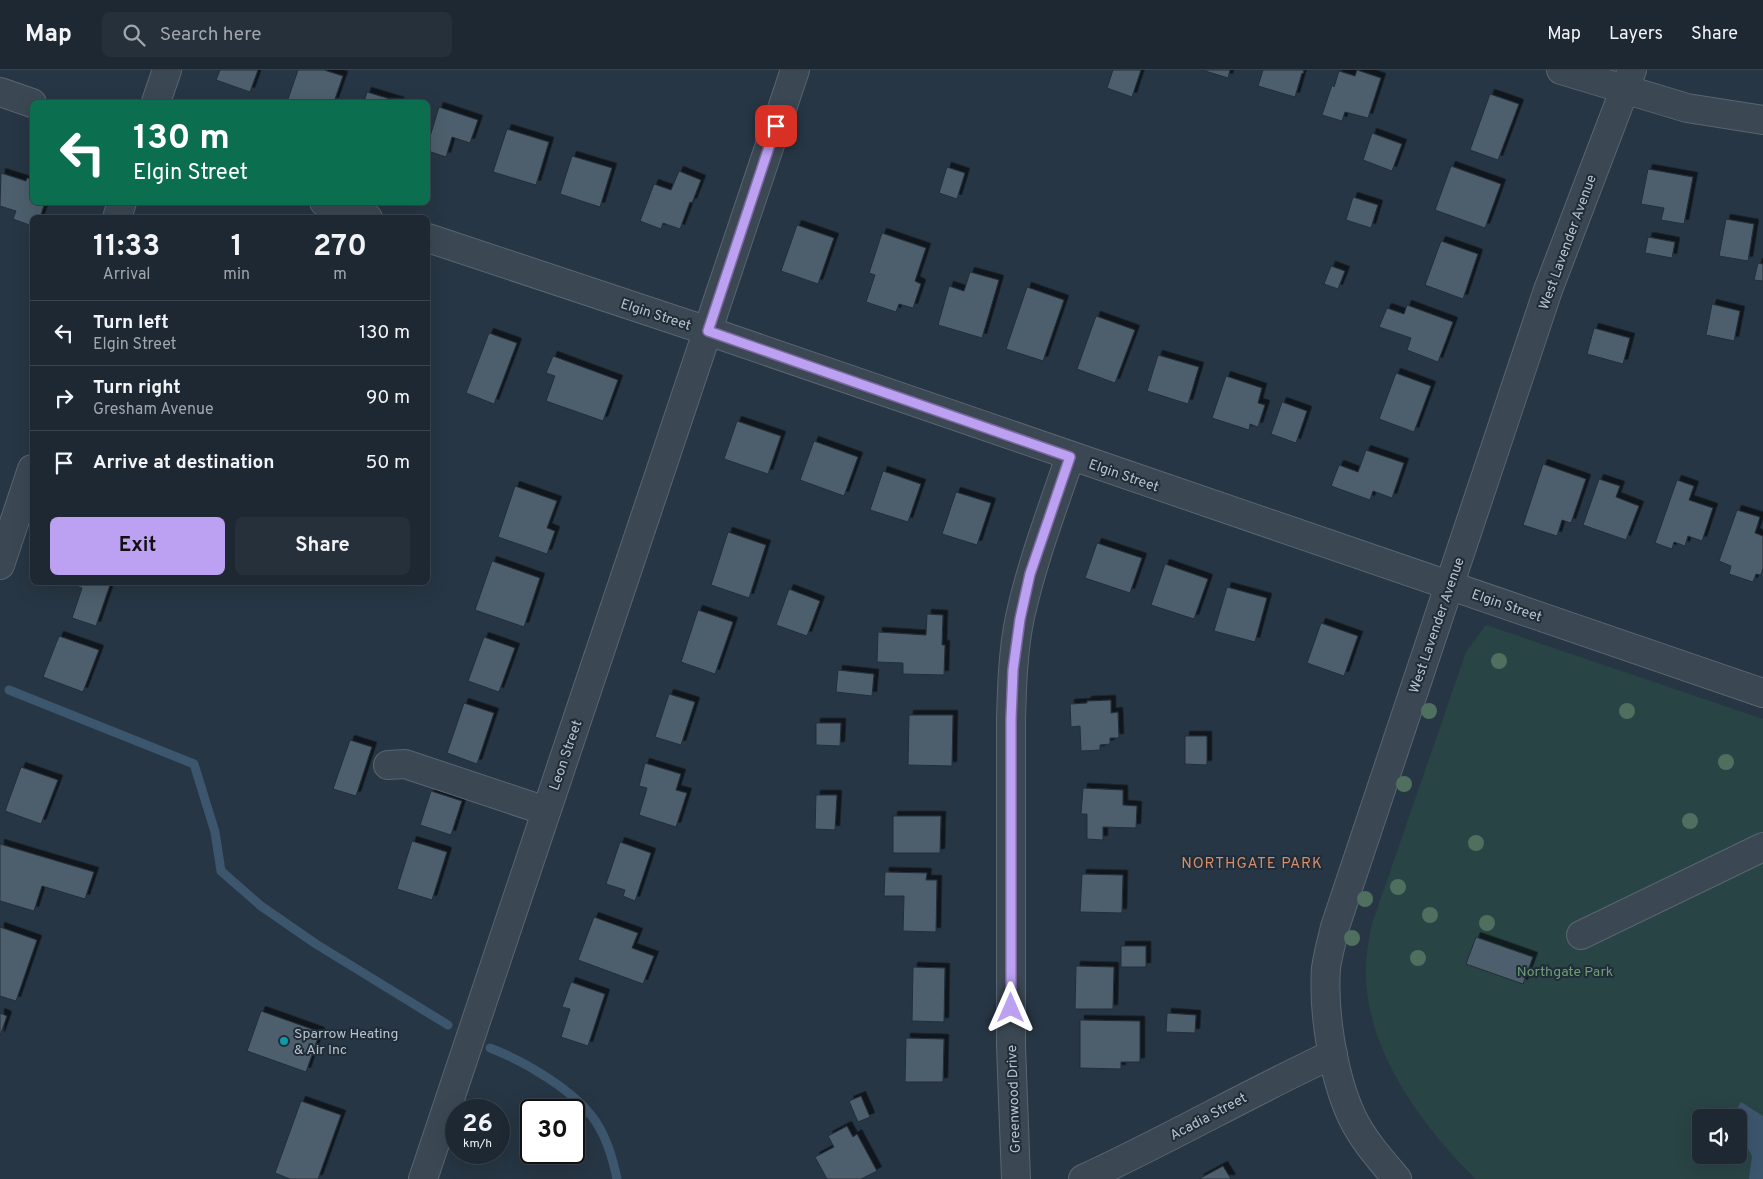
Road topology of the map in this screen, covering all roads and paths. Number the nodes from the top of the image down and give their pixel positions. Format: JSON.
{"nodes":[{"id":1,"x":167,"y":70,"type":"edge"},
{"id":2,"x":795,"y":70,"type":"edge"},
{"id":3,"x":1560,"y":70,"type":"edge"},
{"id":4,"x":1628,"y":80,"type":"edge"},
{"id":5,"x":0,"y":92,"type":"edge"},
{"id":6,"x":157,"y":100,"type":"edge"},
{"id":7,"x":30,"y":102,"type":"edge"},
{"id":8,"x":1763,"y":120,"type":"edge"},
{"id":9,"x":332,"y":205,"type":"edge"},
{"id":10,"x":360,"y":215,"type":"edge"},
{"id":11,"x":430,"y":239,"type":"edge"},
{"id":12,"x":708,"y":331,"type":"junction"},
{"id":13,"x":1070,"y":457,"type":"junction"},
{"id":14,"x":30,"y":474,"type":"edge"},
{"id":15,"x":0,"y":565,"type":"edge"},
{"id":16,"x":1450,"y":586,"type":"junction"},
{"id":17,"x":1763,"y":693,"type":"edge"},
{"id":18,"x":388,"y":765,"type":"dead end"},
{"id":19,"x":546,"y":811,"type":"junction"},
{"id":20,"x":1763,"y":846,"type":"edge"},
{"id":21,"x":1581,"y":935,"type":"dead end"},
{"id":22,"x":1334,"y":1054,"type":"junction"},
{"id":23,"x":423,"y":1179,"type":"edge"},
{"id":24,"x":1016,"y":1179,"type":"edge"},
{"id":25,"x":1083,"y":1179,"type":"edge"},
{"id":26,"x":1397,"y":1179,"type":"edge"}],
"edges":[{"from":1,"to":6,"type":"street"},
{"from":2,"to":12,"type":"street","name":"Leon Street"},
{"from":3,"to":4,"type":"street"},
{"from":4,"to":8,"type":"street"},
{"from":4,"to":16,"type":"street","name":"West Lavender Avenue"},
{"from":5,"to":7,"type":"street"},
{"from":9,"to":10,"type":"street"},
{"from":11,"to":12,"type":"street","name":"Elgin Street"},
{"from":12,"to":13,"type":"street","name":"Elgin Street"},
{"from":12,"to":19,"type":"street","name":"Leon Street"},
{"from":13,"to":16,"type":"street","name":"Elgin Street"},
{"from":13,"to":24,"type":"street","name":"Greenwood Drive"},
{"from":14,"to":15,"type":"street"},
{"from":16,"to":17,"type":"street","name":"Elgin Street"},
{"from":16,"to":22,"type":"street","name":"West Lavender Avenue"},
{"from":18,"to":19,"type":"street"},
{"from":19,"to":23,"type":"street","name":"Leon Street"},
{"from":20,"to":21,"type":"street"},
{"from":22,"to":25,"type":"street","name":"Acadia Street"},
{"from":22,"to":26,"type":"street","name":"West Lavender Avenue"}]}
